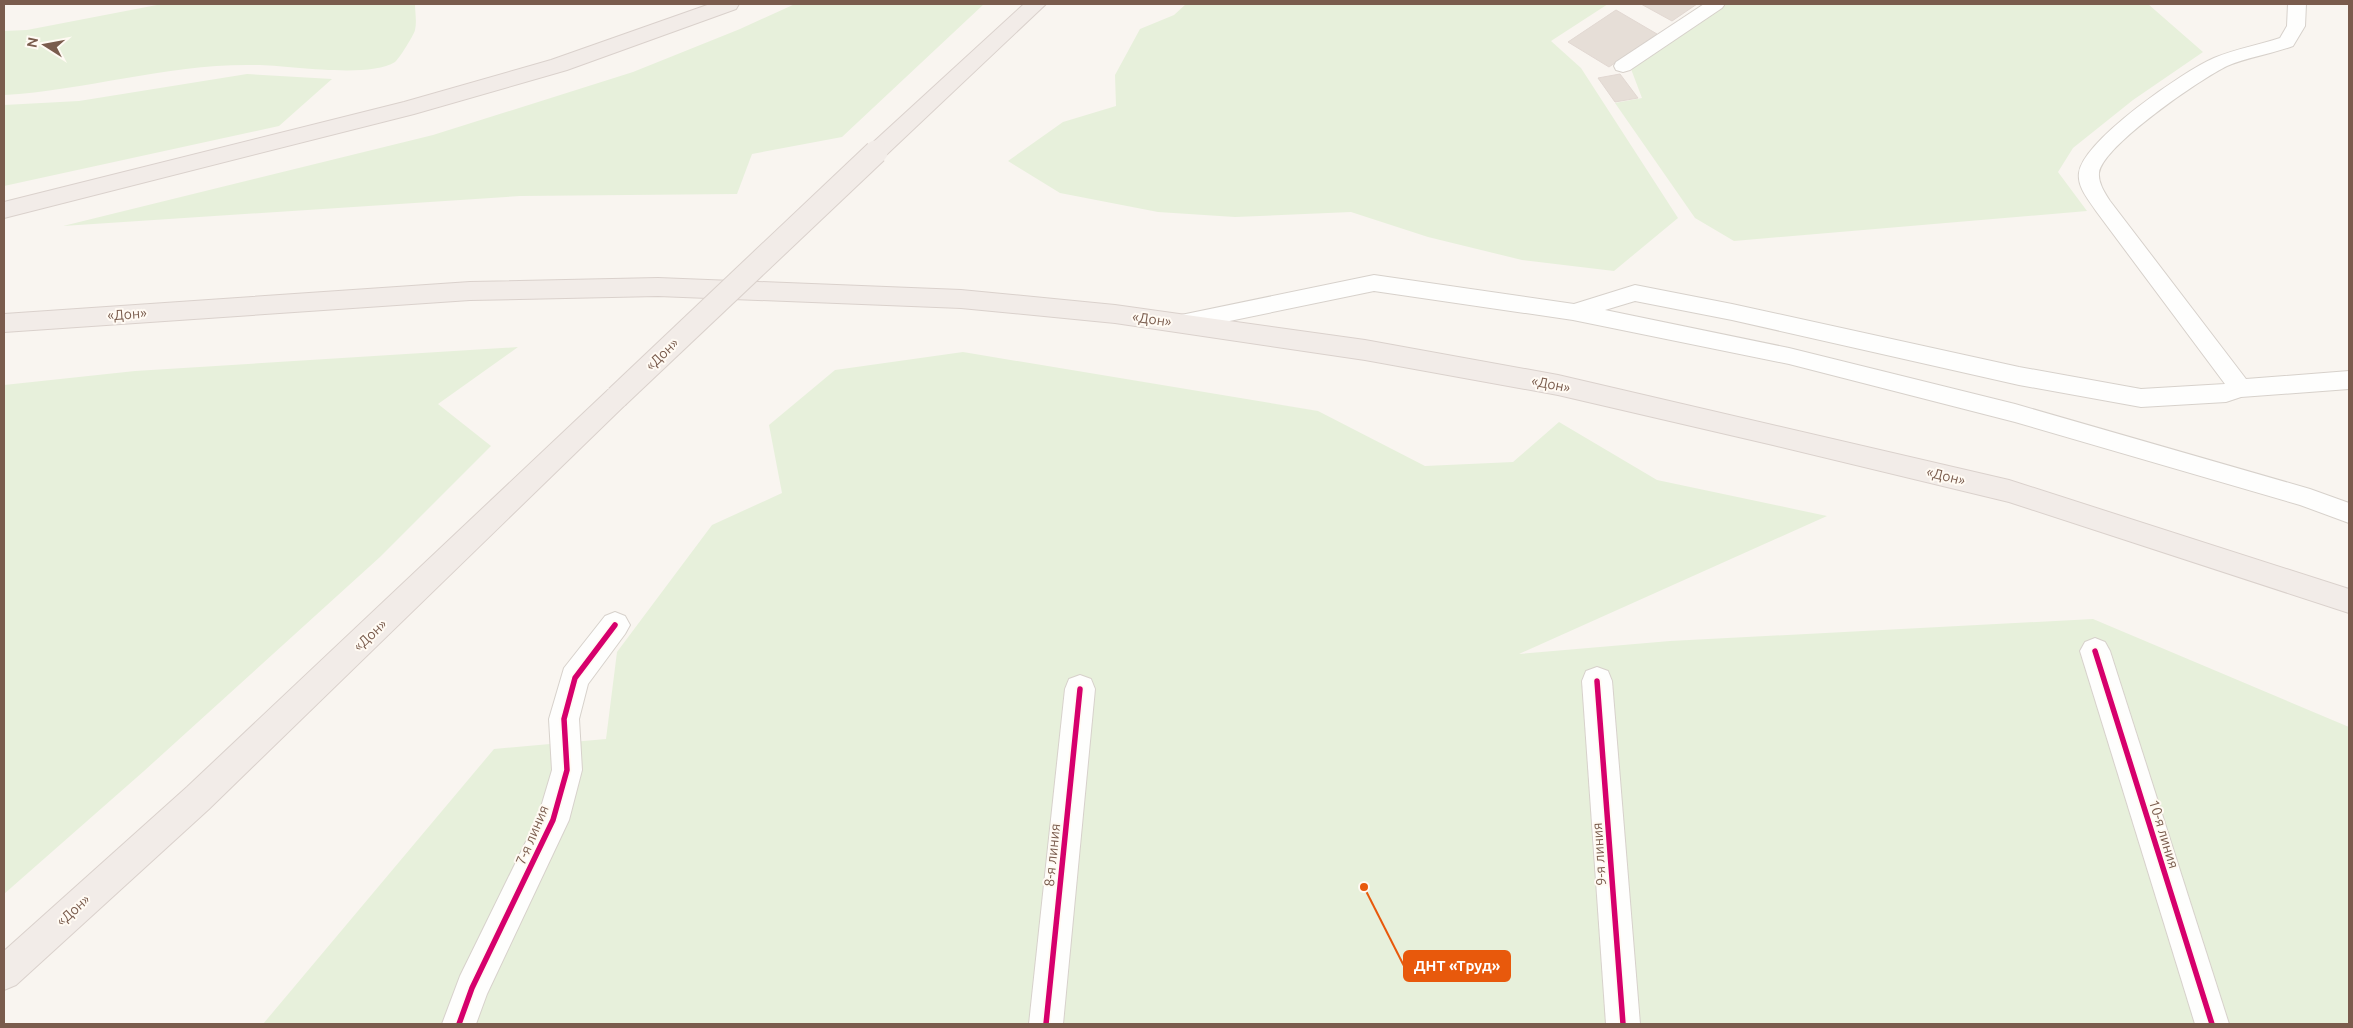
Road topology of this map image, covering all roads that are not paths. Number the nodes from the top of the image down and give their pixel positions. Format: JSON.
{"nodes":[{"id":1,"x":729,"y":4,"type":"edge"},
{"id":2,"x":1036,"y":4,"type":"edge"},
{"id":3,"x":1716,"y":4,"type":"edge"},
{"id":4,"x":2297,"y":4,"type":"edge"},
{"id":5,"x":1623,"y":66,"type":"dead end"},
{"id":6,"x":4,"y":210,"type":"edge"},
{"id":7,"x":1573,"y":312,"type":"junction"},
{"id":8,"x":4,"y":322,"type":"edge"},
{"id":9,"x":1181,"y":323,"type":"junction"},
{"id":10,"x":2349,"y":380,"type":"edge"},
{"id":11,"x":2240,"y":388,"type":"junction"},
{"id":12,"x":2349,"y":513,"type":"edge"},
{"id":13,"x":2349,"y":601,"type":"edge"},
{"id":14,"x":615,"y":625,"type":"dead end"},
{"id":15,"x":2095,"y":651,"type":"dead end"},
{"id":16,"x":1597,"y":681,"type":"dead end"},
{"id":17,"x":1080,"y":689,"type":"dead end"},
{"id":18,"x":4,"y":973,"type":"edge"},
{"id":19,"x":459,"y":1024,"type":"edge"},
{"id":20,"x":1046,"y":1024,"type":"edge"},
{"id":21,"x":1623,"y":1024,"type":"edge"},
{"id":22,"x":2212,"y":1024,"type":"edge"}],
"edges":[{"from":1,"to":6,"type":"highway"},
{"from":2,"to":18,"type":"highway","name":"«Дон»","bridge":true},
{"from":3,"to":5,"type":"lane"},
{"from":4,"to":11,"type":"lane"},
{"from":7,"to":9,"type":"lane"},
{"from":7,"to":11,"type":"lane"},
{"from":7,"to":12,"type":"lane"},
{"from":8,"to":9,"type":"highway","name":"«Дон»"},
{"from":9,"to":13,"type":"highway","name":"«Дон»"},
{"from":10,"to":11,"type":"lane"},
{"from":14,"to":19,"type":"street","name":"7-я линия"},
{"from":15,"to":22,"type":"street","name":"10-я линия"},
{"from":16,"to":21,"type":"street","name":"9-я линия"},
{"from":17,"to":20,"type":"street","name":"8-я линия"}]}
